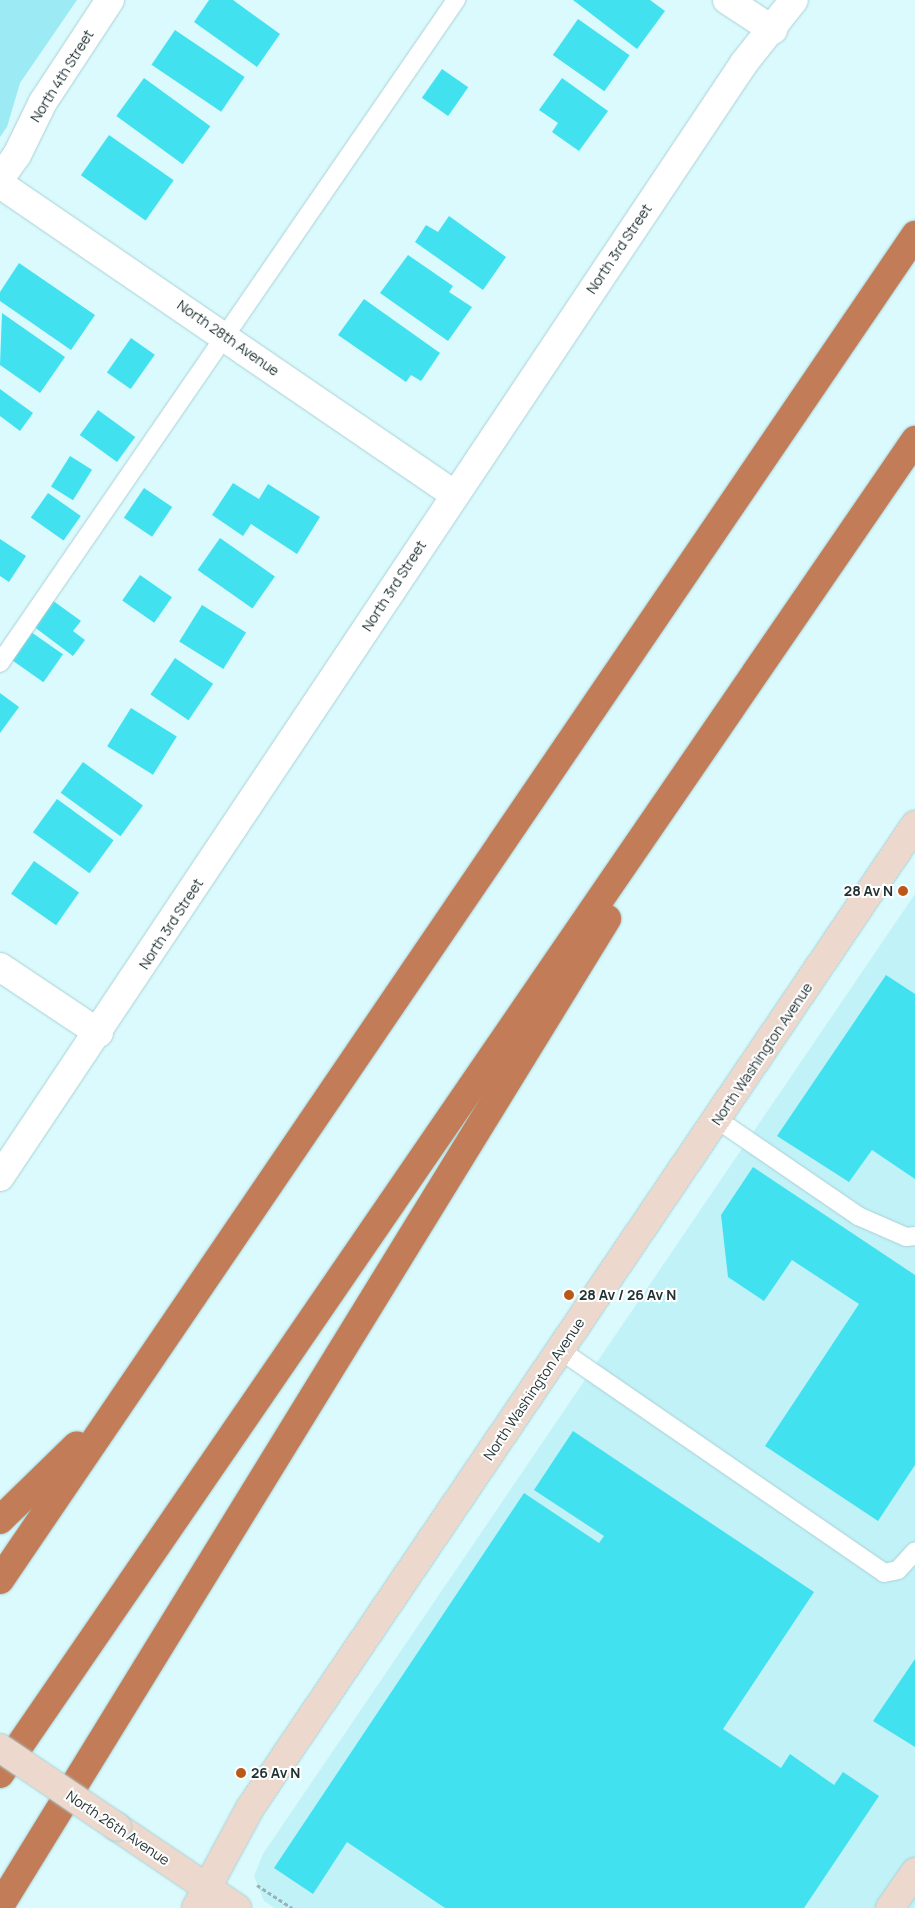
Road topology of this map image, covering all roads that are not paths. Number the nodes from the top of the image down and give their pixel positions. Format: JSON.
{"nodes":[{"id":1,"x":110,"y":0,"type":"edge"},
{"id":2,"x":456,"y":0,"type":"edge"},
{"id":3,"x":727,"y":0,"type":"edge"},
{"id":4,"x":794,"y":0,"type":"edge"},
{"id":5,"x":773,"y":30,"type":"junction"},
{"id":6,"x":0,"y":179,"type":"edge"},
{"id":7,"x":0,"y":184,"type":"edge"},
{"id":8,"x":915,"y":235,"type":"edge"},
{"id":9,"x":224,"y":336,"type":"junction"},
{"id":10,"x":915,"y":440,"type":"edge"},
{"id":11,"x":455,"y":495,"type":"junction"},
{"id":12,"x":781,"y":634,"type":"junction"},
{"id":13,"x":0,"y":663,"type":"edge"},
{"id":14,"x":915,"y":825,"type":"edge"},
{"id":15,"x":0,"y":967,"type":"edge"},
{"id":16,"x":99,"y":1033,"type":"junction"},
{"id":17,"x":718,"y":1120,"type":"junction"},
{"id":18,"x":0,"y":1177,"type":"edge"},
{"id":19,"x":915,"y":1236,"type":"edge"},
{"id":20,"x":560,"y":1350,"type":"junction"},
{"id":21,"x":118,"y":1406,"type":"junction"},
{"id":22,"x":0,"y":1520,"type":"edge"},
{"id":23,"x":915,"y":1551,"type":"edge"},
{"id":24,"x":0,"y":1580,"type":"edge"},
{"id":25,"x":0,"y":1748,"type":"edge"},
{"id":26,"x":0,"y":1774,"type":"edge"},
{"id":27,"x":915,"y":1872,"type":"edge"},
{"id":28,"x":202,"y":1898,"type":"edge"},
{"id":29,"x":0,"y":1906,"type":"edge"},
{"id":30,"x":237,"y":1908,"type":"edge"},
{"id":31,"x":890,"y":1908,"type":"edge"}],
"edges":[{"from":1,"to":6,"type":"street","name":"North 4th Street"},
{"from":2,"to":9,"type":"lane"},
{"from":3,"to":5,"type":"street"},
{"from":4,"to":5,"type":"street","name":"North 3rd Street"},
{"from":5,"to":11,"type":"street","name":"North 3rd Street"},
{"from":7,"to":9,"type":"street","name":"North 28th Avenue"},
{"from":8,"to":21,"type":"highway"},
{"from":9,"to":11,"type":"street","name":"North 28th Avenue"},
{"from":9,"to":13,"type":"lane"},
{"from":10,"to":12,"type":"highway"},
{"from":11,"to":16,"type":"street","name":"North 3rd Street"},
{"from":12,"to":26,"type":"highway"},
{"from":12,"to":29,"type":"highway"},
{"from":14,"to":17,"type":"street","name":"North Washington Avenue"},
{"from":15,"to":16,"type":"street"},
{"from":16,"to":18,"type":"street","name":"North 3rd Street"},
{"from":17,"to":19,"type":"lane"},
{"from":17,"to":20,"type":"street","name":"North Washington Avenue"},
{"from":20,"to":23,"type":"lane"},
{"from":20,"to":28,"type":"street","name":"North Washington Avenue"},
{"from":21,"to":22,"type":"highway"},
{"from":21,"to":24,"type":"highway"},
{"from":25,"to":28,"type":"street","name":"North 26th Avenue","bridge":true},
{"from":27,"to":31,"type":"street"},
{"from":28,"to":30,"type":"street","name":"North 26th Avenue"}]}
